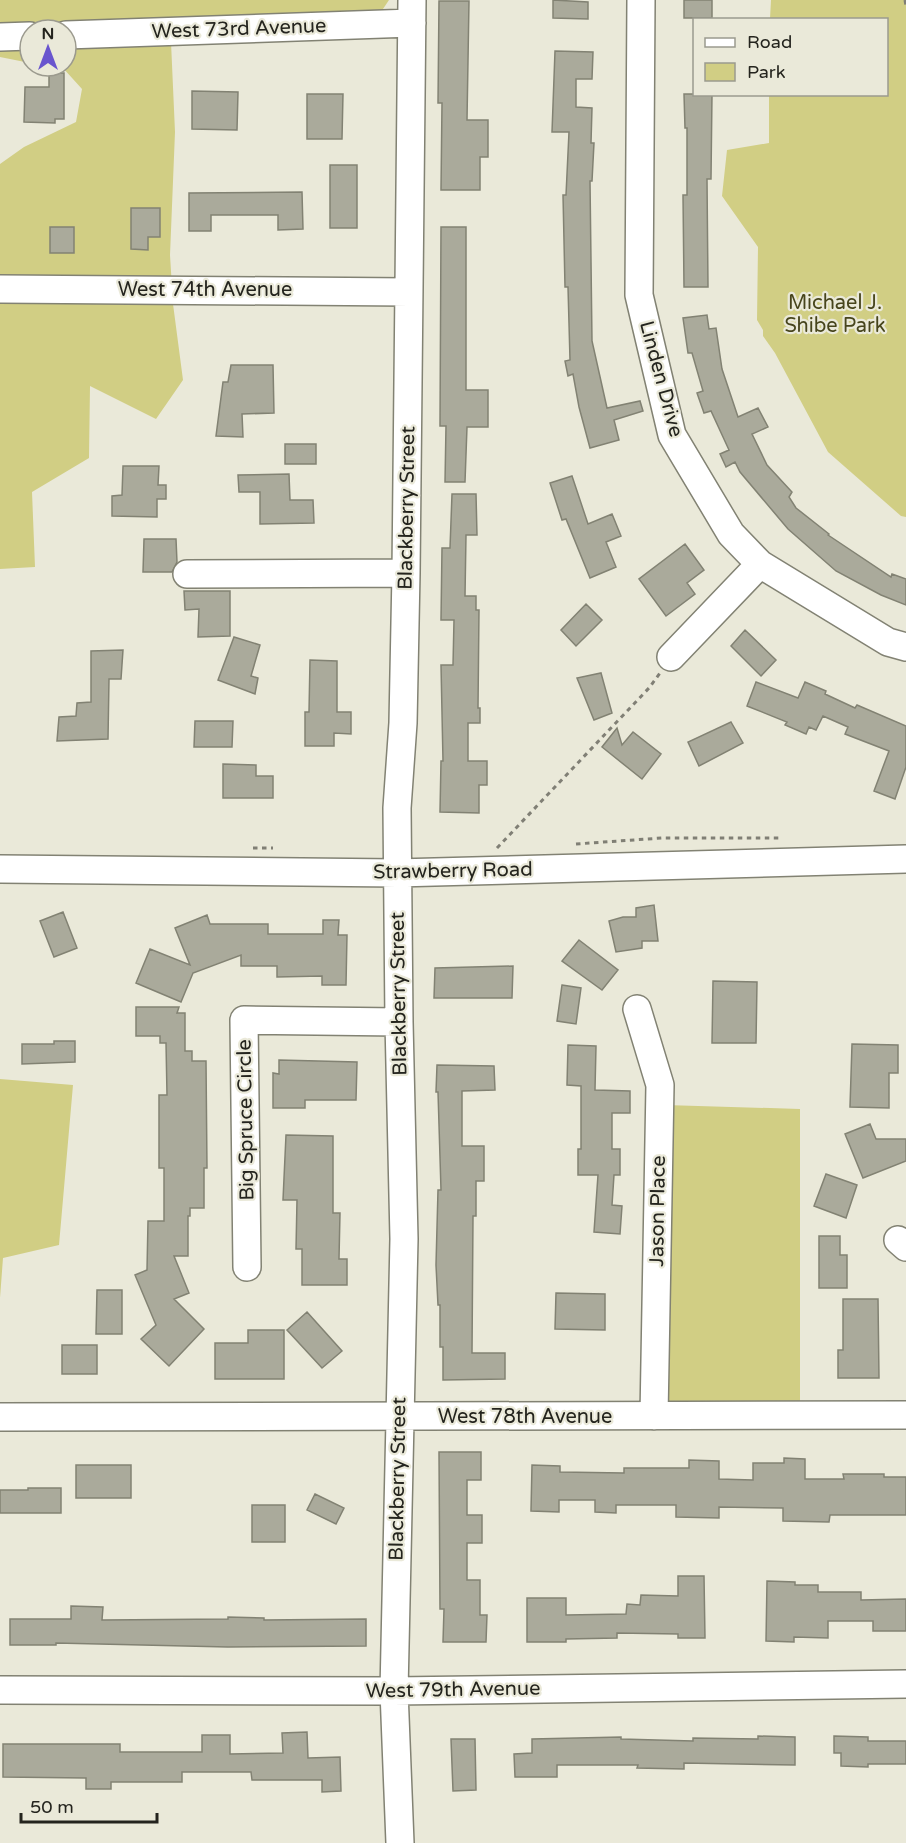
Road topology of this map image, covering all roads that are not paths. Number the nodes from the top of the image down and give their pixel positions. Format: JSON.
{"nodes":[{"id":1,"x":641,"y":0,"type":"edge"},
{"id":2,"x":412,"y":12,"type":"edge"},
{"id":3,"x":78,"y":34,"type":"edge"},
{"id":4,"x":18,"y":36,"type":"edge"},
{"id":5,"x":0,"y":37,"type":"edge"},
{"id":6,"x":0,"y":289,"type":"edge"},
{"id":7,"x":409,"y":292,"type":"junction"},
{"id":8,"x":760,"y":564,"type":"junction"},
{"id":9,"x":406,"y":573,"type":"junction"},
{"id":10,"x":187,"y":574,"type":"dead end"},
{"id":11,"x":906,"y":647,"type":"edge"},
{"id":12,"x":671,"y":657,"type":"road end"},
{"id":13,"x":906,"y":859,"type":"edge"},
{"id":14,"x":0,"y":868,"type":"edge"},
{"id":15,"x":397,"y":873,"type":"junction"},
{"id":16,"x":637,"y":1009,"type":"dead end"},
{"id":17,"x":399,"y":1022,"type":"junction"},
{"id":18,"x":247,"y":1267,"type":"dead end"},
{"id":19,"x":906,"y":1415,"type":"edge"},
{"id":20,"x":654,"y":1416,"type":"junction"},
{"id":21,"x":0,"y":1417,"type":"edge"},
{"id":22,"x":399,"y":1418,"type":"junction"},
{"id":23,"x":906,"y":1684,"type":"edge"},
{"id":24,"x":0,"y":1690,"type":"edge"},
{"id":25,"x":394,"y":1692,"type":"junction"},
{"id":26,"x":400,"y":1843,"type":"edge"}],
"edges":[{"from":1,"to":8,"type":"street","name":"Linden Drive"},
{"from":2,"to":3,"type":"street","name":"West 73rd Avenue"},
{"from":2,"to":7,"type":"street","name":"Blackberry Street"},
{"from":4,"to":5,"type":"street"},
{"from":6,"to":7,"type":"street","name":"West 74th Avenue"},
{"from":7,"to":9,"type":"street","name":"Blackberry Street"},
{"from":8,"to":11,"type":"street","name":"Linden Drive"},
{"from":8,"to":12,"type":"street"},
{"from":9,"to":10,"type":"street"},
{"from":9,"to":15,"type":"street","name":"Blackberry Street"},
{"from":13,"to":15,"type":"street","name":"Strawberry Road"},
{"from":14,"to":15,"type":"street","name":"Strawberry Road"},
{"from":15,"to":17,"type":"street","name":"Blackberry Street"},
{"from":16,"to":20,"type":"street","name":"Jason Place"},
{"from":17,"to":18,"type":"street","name":"Big Spruce Circle"},
{"from":17,"to":22,"type":"street","name":"Blackberry Street"},
{"from":19,"to":20,"type":"street","name":"West 78th Avenue"},
{"from":20,"to":22,"type":"street","name":"West 78th Avenue"},
{"from":21,"to":22,"type":"street","name":"West 78th Avenue"},
{"from":22,"to":25,"type":"street","name":"Blackberry Street"},
{"from":23,"to":25,"type":"street","name":"West 79th Avenue"},
{"from":24,"to":25,"type":"street","name":"West 79th Avenue"},
{"from":25,"to":26,"type":"street","name":"Blackberry Street"}]}
